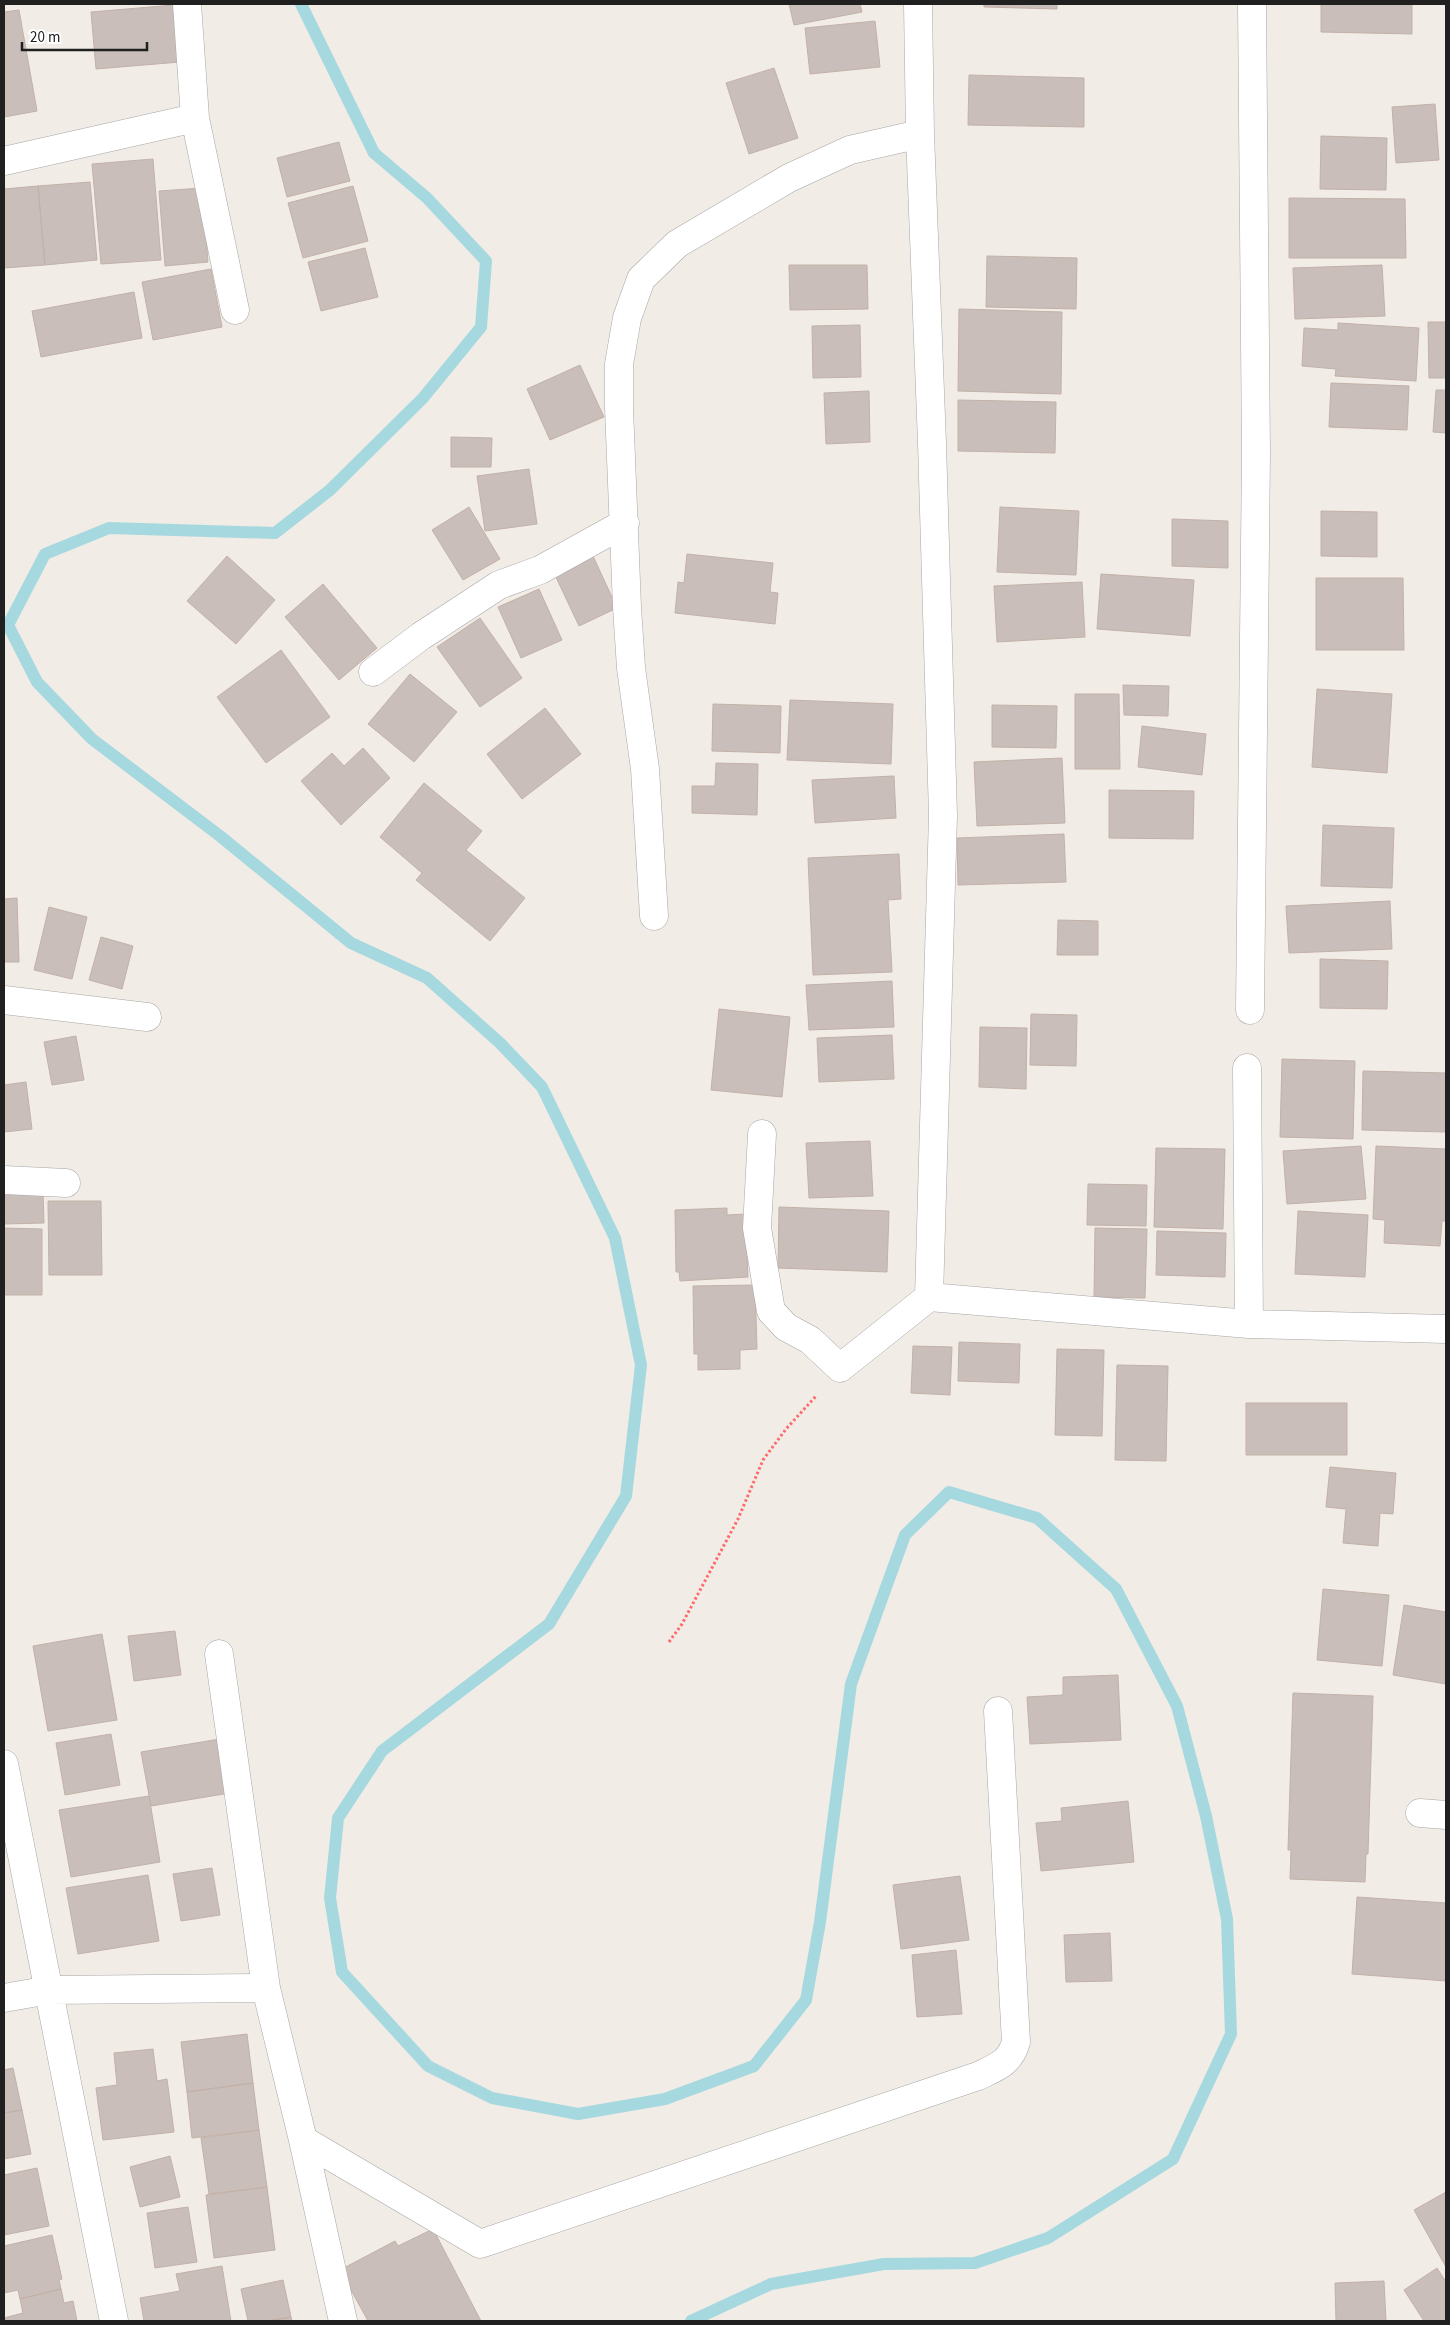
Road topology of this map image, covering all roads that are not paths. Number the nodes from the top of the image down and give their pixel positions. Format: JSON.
{"nodes":[{"id":1,"x":187,"y":4,"type":"edge"},
{"id":2,"x":918,"y":4,"type":"edge"},
{"id":3,"x":1252,"y":4,"type":"edge"},
{"id":4,"x":195,"y":118,"type":"junction"},
{"id":5,"x":920,"y":134,"type":"junction"},
{"id":6,"x":4,"y":160,"type":"edge"},
{"id":7,"x":235,"y":310,"type":"dead end"},
{"id":8,"x":625,"y":522,"type":"junction"},
{"id":9,"x":373,"y":672,"type":"dead end"},
{"id":10,"x":654,"y":916,"type":"dead end"},
{"id":11,"x":4,"y":1000,"type":"edge"},
{"id":12,"x":1250,"y":1010,"type":"dead end"},
{"id":13,"x":147,"y":1017,"type":"dead end"},
{"id":14,"x":1247,"y":1068,"type":"dead end"},
{"id":15,"x":762,"y":1134,"type":"dead end"},
{"id":16,"x":4,"y":1180,"type":"edge"},
{"id":17,"x":66,"y":1183,"type":"dead end"},
{"id":18,"x":929,"y":1297,"type":"junction"},
{"id":19,"x":1249,"y":1324,"type":"junction"},
{"id":20,"x":1446,"y":1329,"type":"edge"},
{"id":21,"x":219,"y":1654,"type":"dead end"},
{"id":22,"x":998,"y":1712,"type":"dead end"},
{"id":23,"x":4,"y":1764,"type":"edge"},
{"id":24,"x":266,"y":1988,"type":"junction"},
{"id":25,"x":49,"y":1990,"type":"junction"},
{"id":26,"x":4,"y":1998,"type":"edge"},
{"id":27,"x":303,"y":2140,"type":"junction"},
{"id":28,"x":114,"y":2321,"type":"edge"},
{"id":29,"x":343,"y":2321,"type":"edge"}],
"edges":[{"from":1,"to":4,"type":"street"},
{"from":2,"to":5,"type":"street"},
{"from":3,"to":12,"type":"street"},
{"from":4,"to":6,"type":"street"},
{"from":4,"to":7,"type":"street"},
{"from":5,"to":8,"type":"street"},
{"from":5,"to":18,"type":"street"},
{"from":8,"to":9,"type":"street"},
{"from":8,"to":10,"type":"street"},
{"from":11,"to":13,"type":"street"},
{"from":14,"to":19,"type":"street"},
{"from":15,"to":18,"type":"street"},
{"from":16,"to":17,"type":"street"},
{"from":18,"to":19,"type":"street"},
{"from":19,"to":20,"type":"street"},
{"from":21,"to":24,"type":"street"},
{"from":22,"to":27,"type":"street"},
{"from":23,"to":25,"type":"street"},
{"from":24,"to":25,"type":"street"},
{"from":24,"to":27,"type":"street"},
{"from":25,"to":26,"type":"street"},
{"from":25,"to":28,"type":"street"},
{"from":27,"to":29,"type":"street"}]}
